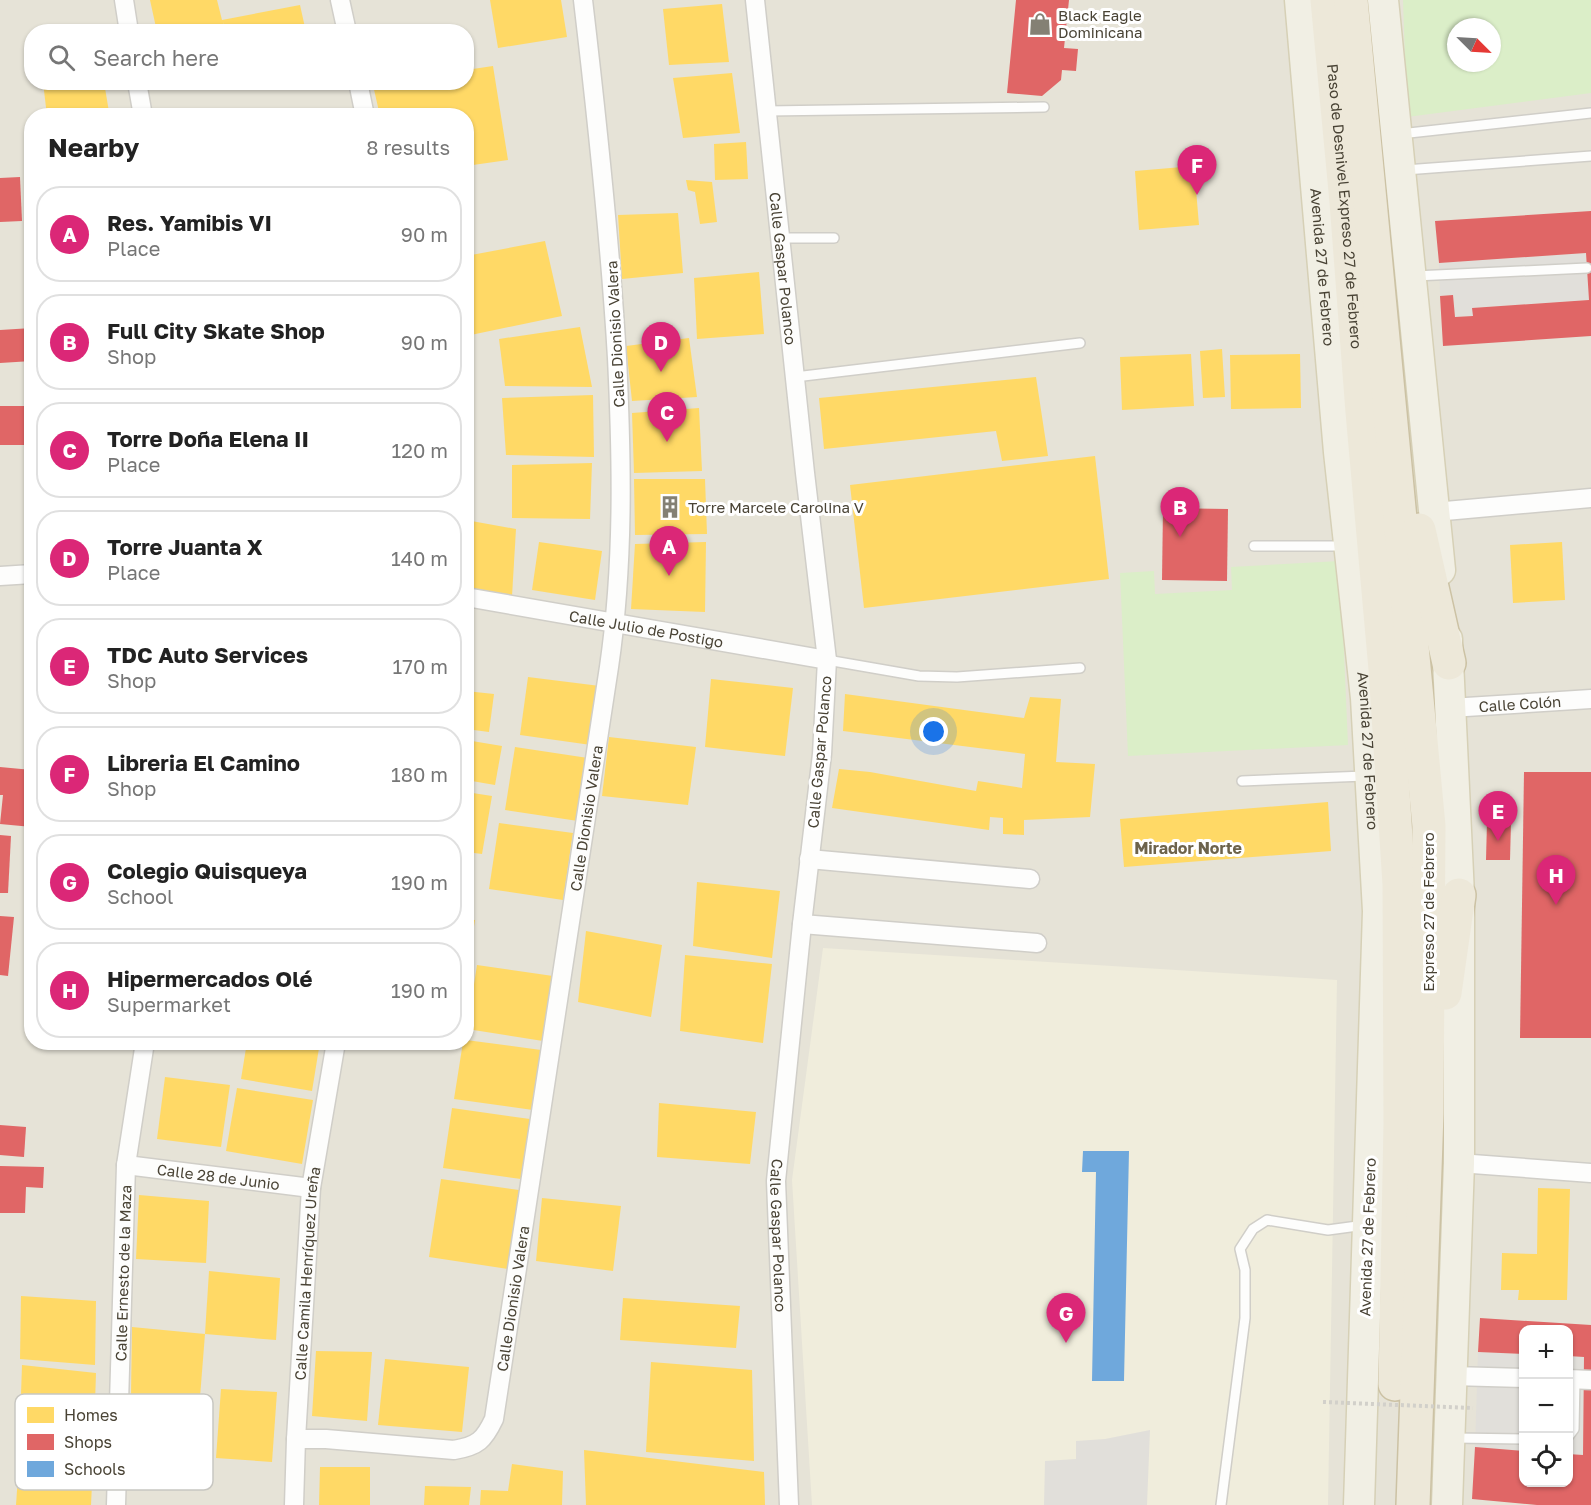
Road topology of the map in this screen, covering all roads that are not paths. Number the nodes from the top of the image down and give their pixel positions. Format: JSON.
{"nodes":[{"id":1,"x":124,"y":0,"type":"edge"},
{"id":2,"x":340,"y":0,"type":"edge"},
{"id":3,"x":583,"y":0,"type":"edge"},
{"id":4,"x":755,"y":0,"type":"edge"},
{"id":5,"x":1300,"y":0,"type":"edge"},
{"id":6,"x":1327,"y":0,"type":"edge"},
{"id":7,"x":1351,"y":0,"type":"edge"},
{"id":8,"x":1383,"y":0,"type":"edge"},
{"id":9,"x":128,"y":24,"type":"edge"},
{"id":10,"x":344,"y":24,"type":"edge"},
{"id":11,"x":138,"y":90,"type":"edge"},
{"id":12,"x":360,"y":90,"type":"edge"},
{"id":13,"x":1044,"y":107,"type":"dead end"},
{"id":14,"x":142,"y":108,"type":"edge"},
{"id":15,"x":363,"y":108,"type":"edge"},
{"id":16,"x":767,"y":111,"type":"junction"},
{"id":17,"x":1591,"y":113,"type":"edge"},
{"id":18,"x":1396,"y":135,"type":"junction"},
{"id":19,"x":1591,"y":156,"type":"edge"},
{"id":20,"x":1400,"y":170,"type":"junction"},
{"id":21,"x":781,"y":238,"type":"junction"},
{"id":22,"x":834,"y":238,"type":"dead end"},
{"id":23,"x":1587,"y":268,"type":"dead end"},
{"id":24,"x":1410,"y":276,"type":"junction"},
{"id":25,"x":1080,"y":343,"type":"dead end"},
{"id":26,"x":795,"y":377,"type":"junction"},
{"id":27,"x":1376,"y":407,"type":"junction"},
{"id":28,"x":1591,"y":498,"type":"edge"},
{"id":29,"x":1434,"y":512,"type":"junction"},
{"id":30,"x":1254,"y":546,"type":"dead end"},
{"id":31,"x":1349,"y":546,"type":"junction"},
{"id":32,"x":24,"y":574,"type":"edge"},
{"id":33,"x":0,"y":576,"type":"edge"},
{"id":34,"x":474,"y":598,"type":"edge"},
{"id":35,"x":615,"y":623,"type":"junction"},
{"id":36,"x":827,"y":660,"type":"junction"},
{"id":37,"x":1449,"y":663,"type":"junction"},
{"id":38,"x":1080,"y":668,"type":"dead end"},
{"id":39,"x":1366,"y":698,"type":"junction"},
{"id":40,"x":1591,"y":699,"type":"edge"},
{"id":41,"x":1450,"y":708,"type":"junction"},
{"id":42,"x":1371,"y":776,"type":"junction"},
{"id":43,"x":1242,"y":781,"type":"dead end"},
{"id":44,"x":809,"y":859,"type":"junction"},
{"id":45,"x":1030,"y":879,"type":"dead end"},
{"id":46,"x":1459,"y":895,"type":"junction"},
{"id":47,"x":1378,"y":911,"type":"junction"},
{"id":48,"x":802,"y":924,"type":"junction"},
{"id":49,"x":1037,"y":944,"type":"dead end"},
{"id":50,"x":144,"y":1050,"type":"edge"},
{"id":51,"x":335,"y":1050,"type":"edge"},
{"id":52,"x":1413,"y":1118,"type":"junction"},
{"id":53,"x":1459,"y":1163,"type":"junction"},
{"id":54,"x":126,"y":1165,"type":"junction"},
{"id":55,"x":1591,"y":1173,"type":"edge"},
{"id":56,"x":311,"y":1188,"type":"junction"},
{"id":57,"x":1368,"y":1225,"type":"junction"},
{"id":58,"x":1452,"y":1376,"type":"junction"},
{"id":59,"x":1519,"y":1378,"type":"edge"},
{"id":60,"x":1578,"y":1379,"type":"edge"},
{"id":61,"x":119,"y":1394,"type":"edge"},
{"id":62,"x":1405,"y":1421,"type":"junction"},
{"id":63,"x":1572,"y":1433,"type":"edge"},
{"id":64,"x":1450,"y":1438,"type":"junction"},
{"id":65,"x":1519,"y":1438,"type":"edge"},
{"id":66,"x":296,"y":1439,"type":"junction"},
{"id":67,"x":116,"y":1490,"type":"edge"},
{"id":68,"x":116,"y":1505,"type":"edge"},
{"id":69,"x":294,"y":1505,"type":"edge"},
{"id":70,"x":789,"y":1505,"type":"edge"},
{"id":71,"x":1221,"y":1505,"type":"edge"},
{"id":72,"x":1359,"y":1505,"type":"edge"},
{"id":73,"x":1391,"y":1505,"type":"edge"},
{"id":74,"x":1413,"y":1505,"type":"edge"},
{"id":75,"x":1447,"y":1505,"type":"edge"}],
"edges":[{"from":1,"to":9,"type":"street"},
{"from":2,"to":10,"type":"street"},
{"from":3,"to":35,"type":"street","name":"Calle Dionisio Valera"},
{"from":4,"to":16,"type":"street","name":"Calle Gaspar Polanco"},
{"from":5,"to":31,"type":"main road","name":"Avenida 27 de Febrero"},
{"from":6,"to":27,"type":"highway","name":"Paso de Desnivel Expreso 27 de Febrero"},
{"from":7,"to":27,"type":"highway","name":"Paso de Desnivel Expreso 27 de Febrero"},
{"from":8,"to":18,"type":"main road"},
{"from":11,"to":14,"type":"street"},
{"from":12,"to":15,"type":"street"},
{"from":13,"to":16,"type":"lane"},
{"from":16,"to":21,"type":"street","name":"Calle Gaspar Polanco"},
{"from":17,"to":18,"type":"lane"},
{"from":18,"to":20,"type":"main road"},
{"from":19,"to":20,"type":"lane"},
{"from":20,"to":24,"type":"main road"},
{"from":21,"to":22,"type":"lane"},
{"from":21,"to":26,"type":"street","name":"Calle Gaspar Polanco"},
{"from":23,"to":24,"type":"lane"},
{"from":24,"to":29,"type":"main road"},
{"from":25,"to":26,"type":"lane"},
{"from":26,"to":36,"type":"street","name":"Calle Gaspar Polanco"},
{"from":27,"to":37,"type":"highway"},
{"from":27,"to":39,"type":"highway"},
{"from":27,"to":52,"type":"highway","name":"Expreso 27 de Febrero"},
{"from":28,"to":29,"type":"street"},
{"from":29,"to":37,"type":"main road"},
{"from":30,"to":31,"type":"lane"},
{"from":31,"to":39,"type":"main road","name":"Avenida 27 de Febrero"},
{"from":32,"to":33,"type":"street"},
{"from":34,"to":35,"type":"street","name":"Calle Julio de Postigo"},
{"from":35,"to":36,"type":"street","name":"Calle Julio de Postigo"},
{"from":35,"to":66,"type":"street","name":"Calle Dionisio Valera"},
{"from":36,"to":38,"type":"lane"},
{"from":36,"to":44,"type":"street","name":"Calle Gaspar Polanco"},
{"from":37,"to":41,"type":"main road"},
{"from":39,"to":42,"type":"main road","name":"Avenida 27 de Febrero"},
{"from":40,"to":41,"type":"street","name":"Calle Colón"},
{"from":41,"to":46,"type":"main road"},
{"from":42,"to":43,"type":"lane"},
{"from":42,"to":47,"type":"main road","name":"Avenida 27 de Febrero"},
{"from":44,"to":45,"type":"street"},
{"from":44,"to":48,"type":"street","name":"Calle Gaspar Polanco"},
{"from":46,"to":52,"type":"highway"},
{"from":46,"to":53,"type":"main road"},
{"from":47,"to":52,"type":"highway"},
{"from":47,"to":57,"type":"main road","name":"Avenida 27 de Febrero"},
{"from":48,"to":49,"type":"street"},
{"from":48,"to":70,"type":"street","name":"Calle Gaspar Polanco"},
{"from":50,"to":54,"type":"street","name":"Calle Ernesto de la Maza"},
{"from":51,"to":56,"type":"street","name":"Calle Camila Henríquez Ureña"},
{"from":52,"to":62,"type":"highway","name":"Expreso 27 de Febrero"},
{"from":53,"to":55,"type":"street"},
{"from":53,"to":58,"type":"main road"},
{"from":54,"to":56,"type":"street","name":"Calle 28 de Junio"},
{"from":54,"to":61,"type":"street","name":"Calle Ernesto de la Maza"},
{"from":56,"to":66,"type":"street","name":"Calle Camila Henríquez Ureña"},
{"from":57,"to":71,"type":"lane"},
{"from":57,"to":72,"type":"main road","name":"Avenida 27 de Febrero"},
{"from":58,"to":59,"type":"street"},
{"from":58,"to":64,"type":"main road"},
{"from":60,"to":63,"type":"lane"},
{"from":62,"to":73,"type":"highway"},
{"from":62,"to":74,"type":"highway"},
{"from":64,"to":65,"type":"lane"},
{"from":64,"to":75,"type":"main road"},
{"from":66,"to":69,"type":"street","name":"Calle Camila Henríquez Ureña"},
{"from":67,"to":68,"type":"street","name":"Calle Ernesto de la Maza"}]}
